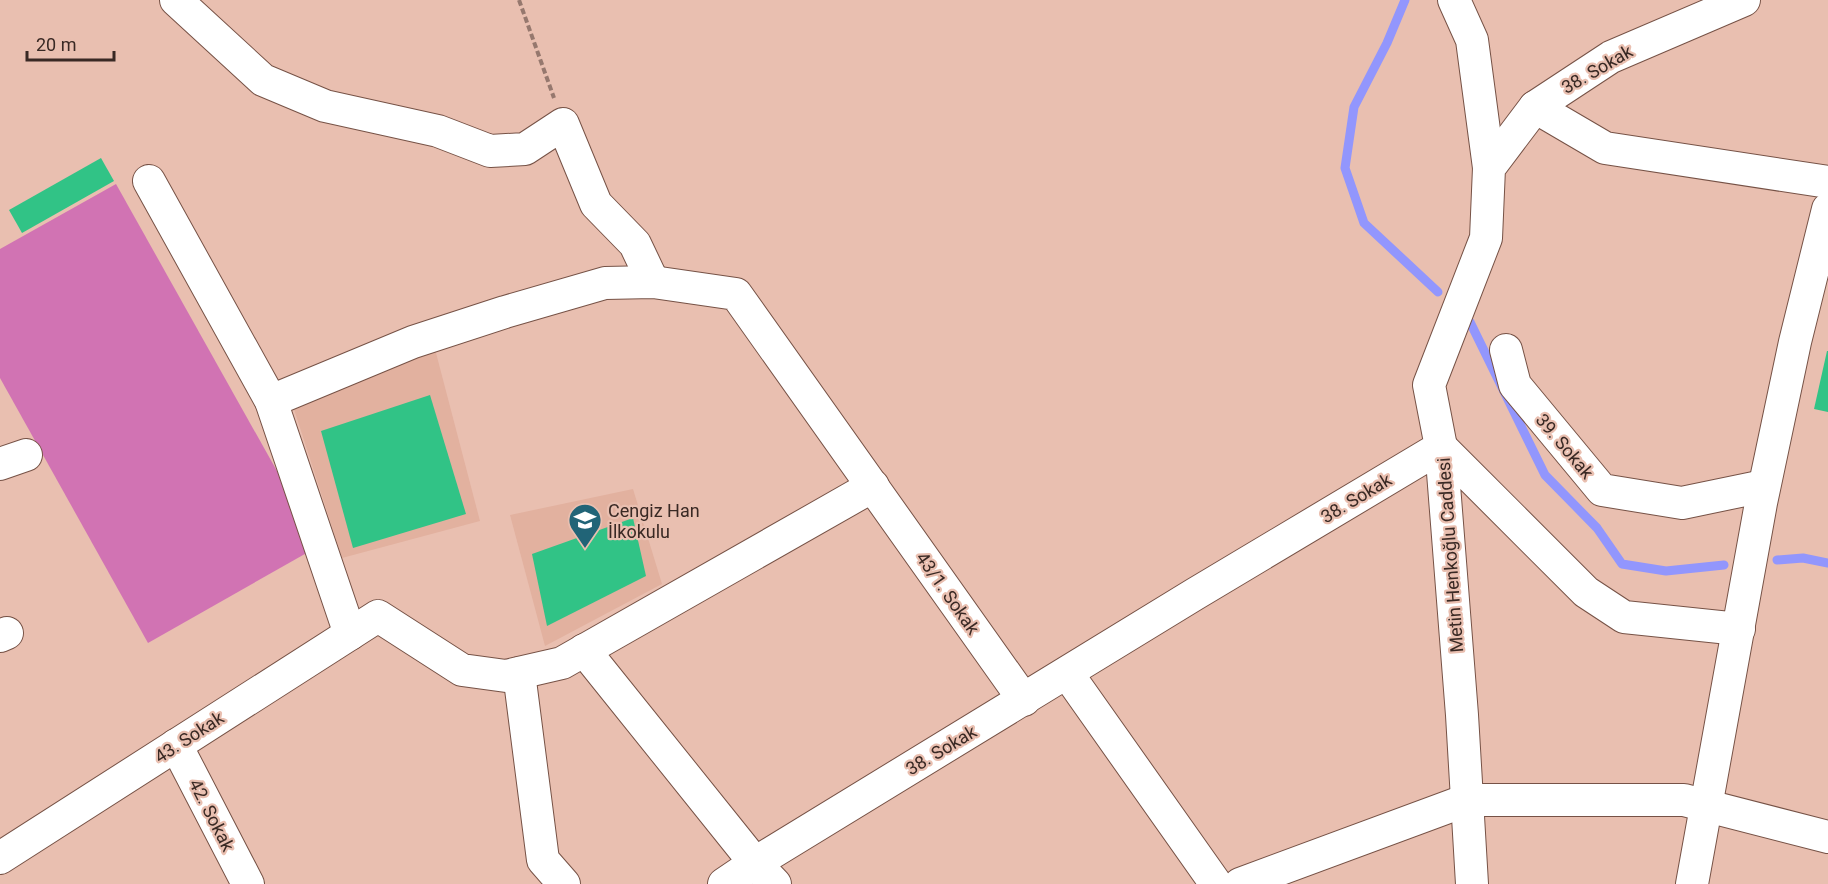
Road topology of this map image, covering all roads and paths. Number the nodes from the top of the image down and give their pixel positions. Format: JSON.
{"nodes":[{"id":1,"x":176,"y":0,"type":"edge"},
{"id":2,"x":519,"y":0,"type":"edge"},
{"id":3,"x":1454,"y":0,"type":"edge"},
{"id":4,"x":1744,"y":0,"type":"edge"},
{"id":5,"x":1535,"y":107,"type":"junction"},
{"id":6,"x":563,"y":124,"type":"junction"},
{"id":7,"x":1489,"y":168,"type":"junction"},
{"id":8,"x":149,"y":181,"type":"dead end"},
{"id":9,"x":1828,"y":182,"type":"edge"},
{"id":10,"x":1828,"y":209,"type":"edge"},
{"id":11,"x":652,"y":282,"type":"junction"},
{"id":12,"x":1506,"y":350,"type":"dead end"},
{"id":13,"x":271,"y":400,"type":"junction"},
{"id":14,"x":1441,"y":447,"type":"junction"},
{"id":15,"x":873,"y":486,"type":"junction"},
{"id":16,"x":1764,"y":486,"type":"junction"},
{"id":17,"x":1739,"y":629,"type":"junction"},
{"id":18,"x":350,"y":634,"type":"junction"},
{"id":19,"x":584,"y":650,"type":"junction"},
{"id":20,"x":519,"y":673,"type":"junction"},
{"id":21,"x":1067,"y":673,"type":"junction"},
{"id":22,"x":1023,"y":700,"type":"junction"},
{"id":23,"x":176,"y":745,"type":"junction"},
{"id":24,"x":1467,"y":800,"type":"junction"},
{"id":25,"x":1707,"y":806,"type":"junction"},
{"id":26,"x":1828,"y":837,"type":"edge"},
{"id":27,"x":0,"y":858,"type":"edge"},
{"id":28,"x":766,"y":873,"type":"edge"},
{"id":29,"x":248,"y":884,"type":"edge"},
{"id":30,"x":564,"y":884,"type":"edge"},
{"id":31,"x":724,"y":884,"type":"edge"},
{"id":32,"x":1216,"y":884,"type":"edge"},
{"id":33,"x":1240,"y":884,"type":"edge"},
{"id":34,"x":1472,"y":884,"type":"edge"},
{"id":35,"x":1692,"y":884,"type":"edge"}],
"edges":[{"from":1,"to":6,"type":"street"},
{"from":2,"to":6,"type":"path"},
{"from":3,"to":7,"type":"street"},
{"from":4,"to":5,"type":"street","name":"38. Sokak"},
{"from":5,"to":7,"type":"street","name":"38. Sokak"},
{"from":5,"to":9,"type":"street"},
{"from":6,"to":11,"type":"street"},
{"from":7,"to":14,"type":"street"},
{"from":8,"to":13,"type":"street"},
{"from":10,"to":16,"type":"street"},
{"from":11,"to":13,"type":"street","name":"43/1. Sokak"},
{"from":11,"to":15,"type":"street","name":"43/1. Sokak"},
{"from":12,"to":16,"type":"street","name":"39. Sokak"},
{"from":13,"to":18,"type":"street"},
{"from":14,"to":17,"type":"street","name":"Metin Henkoğlu Caddesi"},
{"from":14,"to":21,"type":"street","name":"38. Sokak"},
{"from":14,"to":24,"type":"street","name":"Metin Henkoğlu Caddesi"},
{"from":15,"to":19,"type":"street"},
{"from":15,"to":22,"type":"street","name":"43/1. Sokak"},
{"from":16,"to":17,"type":"street"},
{"from":17,"to":25,"type":"street"},
{"from":18,"to":20,"type":"street","name":"43. Sokak"},
{"from":18,"to":23,"type":"street","name":"43. Sokak"},
{"from":19,"to":20,"type":"street"},
{"from":19,"to":28,"type":"street"},
{"from":20,"to":30,"type":"street"},
{"from":21,"to":22,"type":"street","name":"38. Sokak"},
{"from":21,"to":32,"type":"street"},
{"from":22,"to":28,"type":"street","name":"38. Sokak"},
{"from":23,"to":27,"type":"street","name":"43. Sokak"},
{"from":23,"to":29,"type":"street","name":"42. Sokak"},
{"from":24,"to":25,"type":"street"},
{"from":24,"to":33,"type":"street"},
{"from":24,"to":34,"type":"street","name":"Metin Henkoğlu Caddesi"},
{"from":25,"to":26,"type":"street"},
{"from":25,"to":35,"type":"street"},
{"from":28,"to":31,"type":"street","name":"38. Sokak"}]}
